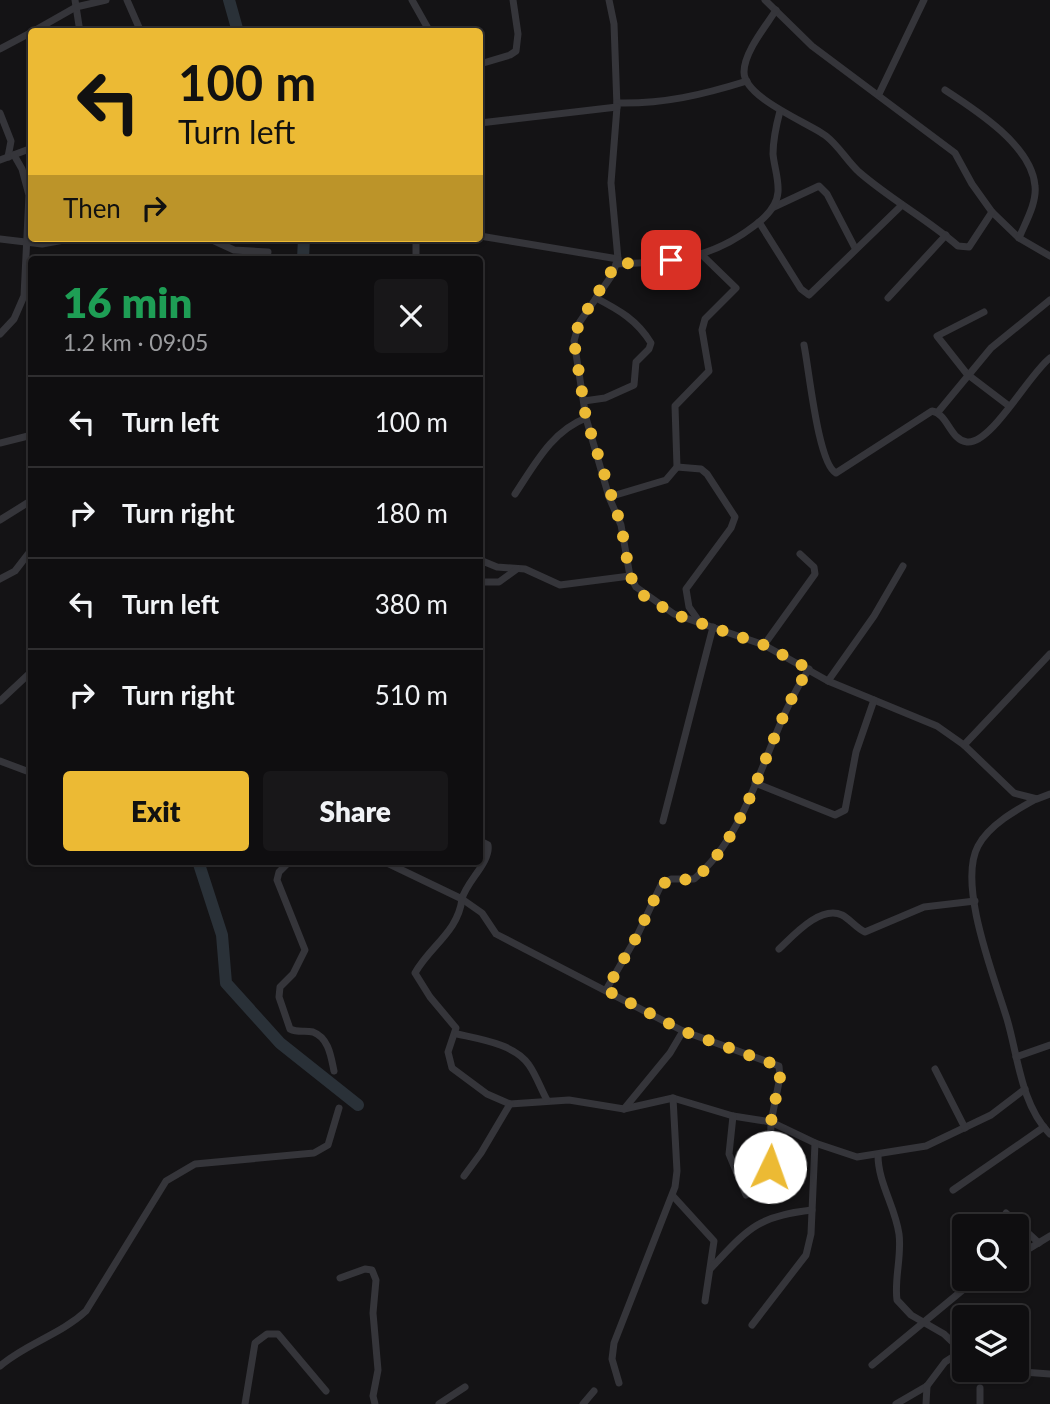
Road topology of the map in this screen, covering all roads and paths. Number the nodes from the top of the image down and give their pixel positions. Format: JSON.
{"nodes":[{"id":1,"x":106,"y":0,"type":"edge"},
{"id":2,"x":127,"y":0,"type":"edge"},
{"id":3,"x":412,"y":0,"type":"edge"},
{"id":4,"x":513,"y":0,"type":"edge"},
{"id":5,"x":609,"y":0,"type":"edge"},
{"id":6,"x":765,"y":0,"type":"edge"},
{"id":7,"x":924,"y":0,"type":"edge"},
{"id":8,"x":75,"y":4,"type":"edge"},
{"id":9,"x":776,"y":10,"type":"junction"},
{"id":10,"x":38,"y":28,"type":"edge"},
{"id":11,"x":79,"y":28,"type":"edge"},
{"id":12,"x":139,"y":28,"type":"edge"},
{"id":13,"x":428,"y":28,"type":"edge"},
{"id":14,"x":28,"y":34,"type":"edge"},
{"id":15,"x":0,"y":49,"type":"edge"},
{"id":16,"x":483,"y":63,"type":"edge"},
{"id":17,"x":747,"y":81,"type":"junction"},
{"id":18,"x":945,"y":90,"type":"dead end"},
{"id":19,"x":879,"y":94,"type":"junction"},
{"id":20,"x":617,"y":105,"type":"junction"},
{"id":21,"x":780,"y":111,"type":"junction"},
{"id":22,"x":0,"y":113,"type":"edge"},
{"id":23,"x":483,"y":123,"type":"edge"},
{"id":24,"x":28,"y":149,"type":"edge"},
{"id":25,"x":7,"y":157,"type":"edge"},
{"id":26,"x":28,"y":191,"type":"edge"},
{"id":27,"x":902,"y":205,"type":"junction"},
{"id":28,"x":28,"y":207,"type":"edge"},
{"id":29,"x":774,"y":207,"type":"junction"},
{"id":30,"x":992,"y":212,"type":"junction"},
{"id":31,"x":760,"y":222,"type":"junction"},
{"id":32,"x":946,"y":235,"type":"junction"},
{"id":33,"x":483,"y":237,"type":"edge"},
{"id":34,"x":1019,"y":238,"type":"junction"},
{"id":35,"x":0,"y":239,"type":"edge"},
{"id":36,"x":25,"y":242,"type":"junction"},
{"id":37,"x":53,"y":242,"type":"edge"},
{"id":38,"x":217,"y":242,"type":"edge"},
{"id":39,"x":855,"y":248,"type":"junction"},
{"id":40,"x":268,"y":252,"type":"dead end"},
{"id":41,"x":702,"y":255,"type":"junction"},
{"id":42,"x":1050,"y":256,"type":"edge"},
{"id":43,"x":617,"y":261,"type":"junction"},
{"id":44,"x":596,"y":298,"type":"junction"},
{"id":45,"x":888,"y":298,"type":"dead end"},
{"id":46,"x":1050,"y":300,"type":"edge"},
{"id":47,"x":984,"y":312,"type":"dead end"},
{"id":48,"x":1,"y":332,"type":"edge"},
{"id":49,"x":804,"y":345,"type":"dead end"},
{"id":50,"x":1050,"y":358,"type":"edge"},
{"id":51,"x":967,"y":374,"type":"junction"},
{"id":52,"x":584,"y":401,"type":"junction"},
{"id":53,"x":1009,"y":406,"type":"junction"},
{"id":54,"x":938,"y":412,"type":"junction"},
{"id":55,"x":586,"y":418,"type":"junction"},
{"id":56,"x":28,"y":436,"type":"edge"},
{"id":57,"x":0,"y":443,"type":"edge"},
{"id":58,"x":677,"y":467,"type":"junction"},
{"id":59,"x":515,"y":494,"type":"dead end"},
{"id":60,"x":609,"y":496,"type":"junction"},
{"id":61,"x":28,"y":502,"type":"edge"},
{"id":62,"x":0,"y":520,"type":"edge"},
{"id":63,"x":28,"y":554,"type":"edge"},
{"id":64,"x":800,"y":554,"type":"dead end"},
{"id":65,"x":483,"y":561,"type":"edge"},
{"id":66,"x":902,"y":566,"type":"dead end"},
{"id":67,"x":517,"y":569,"type":"junction"},
{"id":68,"x":630,"y":576,"type":"junction"},
{"id":69,"x":0,"y":579,"type":"edge"},
{"id":70,"x":483,"y":582,"type":"edge"},
{"id":71,"x":701,"y":624,"type":"junction"},
{"id":72,"x":713,"y":627,"type":"junction"},
{"id":73,"x":764,"y":645,"type":"junction"},
{"id":74,"x":1050,"y":654,"type":"edge"},
{"id":75,"x":809,"y":669,"type":"junction"},
{"id":76,"x":28,"y":674,"type":"edge"},
{"id":77,"x":828,"y":681,"type":"junction"},
{"id":78,"x":2,"y":695,"type":"edge"},
{"id":79,"x":874,"y":700,"type":"junction"},
{"id":80,"x":964,"y":745,"type":"junction"},
{"id":81,"x":0,"y":761,"type":"edge"},
{"id":82,"x":28,"y":772,"type":"edge"},
{"id":83,"x":755,"y":783,"type":"junction"},
{"id":84,"x":1050,"y":794,"type":"edge"},
{"id":85,"x":1037,"y":799,"type":"junction"},
{"id":86,"x":663,"y":821,"type":"dead end"},
{"id":87,"x":483,"y":842,"type":"edge"},
{"id":88,"x":483,"y":862,"type":"edge"},
{"id":89,"x":286,"y":865,"type":"edge"},
{"id":90,"x":391,"y":865,"type":"edge"},
{"id":91,"x":481,"y":865,"type":"edge"},
{"id":92,"x":462,"y":899,"type":"junction"},
{"id":93,"x":975,"y":901,"type":"junction"},
{"id":94,"x":779,"y":949,"type":"dead end"},
{"id":95,"x":606,"y":990,"type":"junction"},
{"id":96,"x":683,"y":1031,"type":"junction"},
{"id":97,"x":457,"y":1034,"type":"junction"},
{"id":98,"x":1050,"y":1045,"type":"edge"},
{"id":99,"x":1016,"y":1056,"type":"junction"},
{"id":100,"x":935,"y":1069,"type":"dead end"},
{"id":101,"x":334,"y":1071,"type":"dead end"},
{"id":102,"x":1025,"y":1089,"type":"junction"},
{"id":103,"x":673,"y":1098,"type":"junction"},
{"id":104,"x":547,"y":1100,"type":"junction"},
{"id":105,"x":510,"y":1104,"type":"junction"},
{"id":106,"x":339,"y":1108,"type":"dead end"},
{"id":107,"x":624,"y":1109,"type":"junction"},
{"id":108,"x":733,"y":1116,"type":"junction"},
{"id":109,"x":771,"y":1122,"type":"junction"},
{"id":110,"x":1044,"y":1127,"type":"junction"},
{"id":111,"x":965,"y":1128,"type":"junction"},
{"id":112,"x":1050,"y":1134,"type":"edge"},
{"id":113,"x":815,"y":1143,"type":"junction"},
{"id":114,"x":878,"y":1155,"type":"junction"},
{"id":115,"x":770,"y":1167,"type":"dead end"},
{"id":116,"x":464,"y":1176,"type":"dead end"},
{"id":117,"x":953,"y":1190,"type":"dead end"},
{"id":118,"x":746,"y":1195,"type":"dead end"},
{"id":119,"x":673,"y":1196,"type":"junction"},
{"id":120,"x":812,"y":1210,"type":"junction"},
{"id":121,"x":1006,"y":1213,"type":"dead end"},
{"id":122,"x":1050,"y":1236,"type":"edge"},
{"id":123,"x":1039,"y":1243,"type":"junction"},
{"id":124,"x":1029,"y":1249,"type":"edge"},
{"id":125,"x":711,"y":1269,"type":"junction"},
{"id":126,"x":340,"y":1278,"type":"dead end"},
{"id":127,"x":961,"y":1291,"type":"edge"},
{"id":128,"x":705,"y":1301,"type":"dead end"},
{"id":129,"x":924,"y":1321,"type":"junction"},
{"id":130,"x":752,"y":1325,"type":"dead end"},
{"id":131,"x":952,"y":1343,"type":"edge"},
{"id":132,"x":952,"y":1358,"type":"edge"},
{"id":133,"x":872,"y":1365,"type":"dead end"},
{"id":134,"x":0,"y":1366,"type":"edge"},
{"id":135,"x":1029,"y":1372,"type":"edge"},
{"id":136,"x":1050,"y":1374,"type":"edge"},
{"id":137,"x":619,"y":1383,"type":"dead end"},
{"id":138,"x":927,"y":1386,"type":"junction"},
{"id":139,"x":465,"y":1387,"type":"dead end"},
{"id":140,"x":980,"y":1388,"type":"dead end"},
{"id":141,"x":326,"y":1391,"type":"dead end"},
{"id":142,"x":594,"y":1391,"type":"dead end"},
{"id":143,"x":245,"y":1404,"type":"edge"},
{"id":144,"x":374,"y":1404,"type":"edge"},
{"id":145,"x":439,"y":1404,"type":"edge"},
{"id":146,"x":583,"y":1404,"type":"edge"},
{"id":147,"x":896,"y":1404,"type":"edge"},
{"id":148,"x":926,"y":1404,"type":"edge"},
{"id":149,"x":980,"y":1404,"type":"edge"}],
"edges":[{"from":1,"to":8,"type":"street"},
{"from":2,"to":12,"type":"street"},
{"from":3,"to":13,"type":"street"},
{"from":4,"to":16,"type":"street"},
{"from":5,"to":20,"type":"street"},
{"from":6,"to":9,"type":"street"},
{"from":7,"to":19,"type":"street"},
{"from":8,"to":10,"type":"street"},
{"from":8,"to":11,"type":"street"},
{"from":9,"to":17,"type":"street"},
{"from":9,"to":19,"type":"street"},
{"from":14,"to":15,"type":"street"},
{"from":17,"to":20,"type":"street"},
{"from":17,"to":21,"type":"street"},
{"from":18,"to":34,"type":"street"},
{"from":19,"to":30,"type":"street"},
{"from":20,"to":23,"type":"street"},
{"from":20,"to":43,"type":"street"},
{"from":21,"to":27,"type":"street"},
{"from":21,"to":29,"type":"street"},
{"from":22,"to":25,"type":"street"},
{"from":24,"to":25,"type":"street"},
{"from":25,"to":26,"type":"street"},
{"from":27,"to":32,"type":"street"},
{"from":27,"to":39,"type":"street"},
{"from":28,"to":36,"type":"street"},
{"from":29,"to":31,"type":"street"},
{"from":29,"to":39,"type":"street"},
{"from":30,"to":32,"type":"street"},
{"from":30,"to":34,"type":"street"},
{"from":31,"to":39,"type":"street"},
{"from":31,"to":41,"type":"street"},
{"from":32,"to":45,"type":"street"},
{"from":33,"to":43,"type":"street"},
{"from":34,"to":42,"type":"street"},
{"from":35,"to":36,"type":"street"},
{"from":36,"to":37,"type":"street"},
{"from":36,"to":48,"type":"street"},
{"from":38,"to":40,"type":"street"},
{"from":41,"to":43,"type":"street"},
{"from":41,"to":58,"type":"street"},
{"from":43,"to":44,"type":"street"},
{"from":44,"to":52,"type":"street"},
{"from":44,"to":52,"type":"street"},
{"from":46,"to":51,"type":"street"},
{"from":47,"to":51,"type":"street"},
{"from":49,"to":54,"type":"street"},
{"from":50,"to":53,"type":"street"},
{"from":51,"to":53,"type":"street"},
{"from":51,"to":54,"type":"street"},
{"from":52,"to":55,"type":"street"},
{"from":53,"to":54,"type":"street"},
{"from":55,"to":59,"type":"street"},
{"from":55,"to":60,"type":"street"},
{"from":56,"to":57,"type":"street"},
{"from":58,"to":60,"type":"street"},
{"from":58,"to":71,"type":"street"},
{"from":60,"to":68,"type":"street"},
{"from":61,"to":62,"type":"street"},
{"from":63,"to":69,"type":"street"},
{"from":64,"to":73,"type":"street"},
{"from":65,"to":67,"type":"street"},
{"from":66,"to":77,"type":"street"},
{"from":67,"to":68,"type":"street"},
{"from":67,"to":70,"type":"street"},
{"from":68,"to":71,"type":"street"},
{"from":71,"to":72,"type":"street"},
{"from":72,"to":73,"type":"street"},
{"from":72,"to":86,"type":"street"},
{"from":73,"to":75,"type":"street"},
{"from":74,"to":80,"type":"street"},
{"from":75,"to":77,"type":"street"},
{"from":75,"to":83,"type":"street"},
{"from":76,"to":78,"type":"street"},
{"from":77,"to":79,"type":"street"},
{"from":79,"to":80,"type":"street"},
{"from":79,"to":83,"type":"street"},
{"from":80,"to":85,"type":"street"},
{"from":81,"to":82,"type":"street"},
{"from":83,"to":95,"type":"street"},
{"from":84,"to":85,"type":"street"},
{"from":85,"to":93,"type":"street"},
{"from":87,"to":88,"type":"street"},
{"from":89,"to":101,"type":"street"},
{"from":90,"to":92,"type":"street"},
{"from":91,"to":92,"type":"street"},
{"from":92,"to":95,"type":"street"},
{"from":92,"to":97,"type":"street"},
{"from":93,"to":94,"type":"street"},
{"from":93,"to":99,"type":"street"},
{"from":95,"to":96,"type":"street"},
{"from":96,"to":107,"type":"street"},
{"from":96,"to":109,"type":"street"},
{"from":97,"to":104,"type":"street"},
{"from":97,"to":105,"type":"street"},
{"from":98,"to":99,"type":"street"},
{"from":99,"to":102,"type":"street"},
{"from":100,"to":111,"type":"street"},
{"from":102,"to":110,"type":"street"},
{"from":102,"to":111,"type":"street"},
{"from":103,"to":107,"type":"street"},
{"from":103,"to":108,"type":"street"},
{"from":103,"to":119,"type":"street"},
{"from":104,"to":105,"type":"street"},
{"from":104,"to":107,"type":"street"},
{"from":105,"to":116,"type":"street"},
{"from":106,"to":134,"type":"street"},
{"from":108,"to":109,"type":"street"},
{"from":108,"to":118,"type":"street"},
{"from":109,"to":113,"type":"street"},
{"from":109,"to":115,"type":"street"},
{"from":110,"to":112,"type":"street"},
{"from":110,"to":117,"type":"street"},
{"from":111,"to":114,"type":"street"},
{"from":113,"to":114,"type":"street"},
{"from":113,"to":120,"type":"street"},
{"from":114,"to":129,"type":"street"},
{"from":119,"to":125,"type":"street"},
{"from":119,"to":137,"type":"street"},
{"from":120,"to":125,"type":"street"},
{"from":120,"to":130,"type":"street"},
{"from":121,"to":123,"type":"street"},
{"from":122,"to":123,"type":"street"},
{"from":123,"to":124,"type":"street"},
{"from":125,"to":128,"type":"street"},
{"from":126,"to":144,"type":"street"},
{"from":127,"to":129,"type":"street"},
{"from":129,"to":131,"type":"street"},
{"from":129,"to":133,"type":"street"},
{"from":132,"to":138,"type":"street"},
{"from":135,"to":136,"type":"street"},
{"from":138,"to":147,"type":"street"},
{"from":138,"to":148,"type":"street"},
{"from":139,"to":145,"type":"street"},
{"from":140,"to":149,"type":"street"},
{"from":141,"to":143,"type":"street"},
{"from":142,"to":146,"type":"street"}]}
